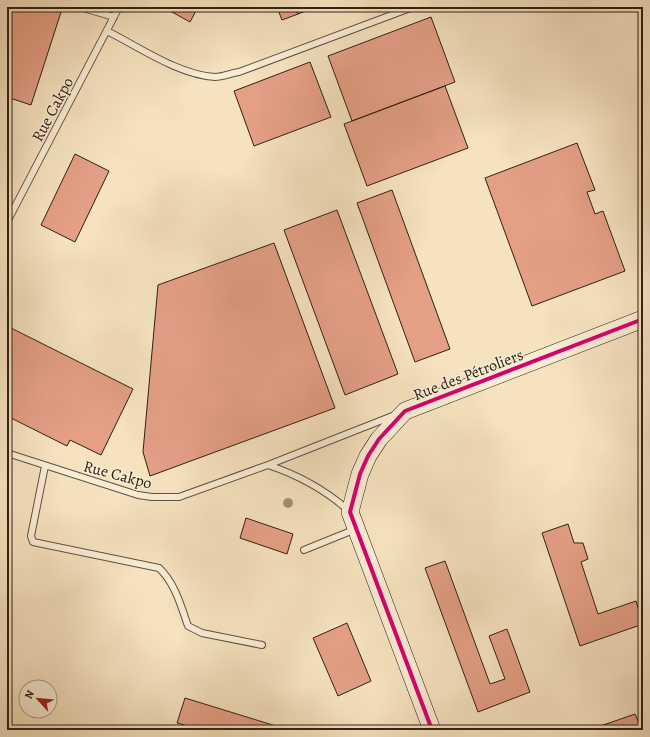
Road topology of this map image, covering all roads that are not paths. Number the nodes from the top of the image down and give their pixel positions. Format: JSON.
{"nodes":[{"id":1,"x":80,"y":7,"type":"edge"},
{"id":2,"x":119,"y":7,"type":"edge"},
{"id":3,"x":413,"y":7,"type":"edge"},
{"id":4,"x":114,"y":17,"type":"junction"},
{"id":5,"x":107,"y":31,"type":"junction"},
{"id":6,"x":7,"y":222,"type":"edge"},
{"id":7,"x":643,"y":319,"type":"edge"},
{"id":8,"x":405,"y":411,"type":"junction"},
{"id":9,"x":7,"y":453,"type":"edge"},
{"id":10,"x":268,"y":465,"type":"junction"},
{"id":11,"x":45,"y":466,"type":"junction"},
{"id":12,"x":350,"y":512,"type":"junction"},
{"id":13,"x":356,"y":529,"type":"junction"},
{"id":14,"x":304,"y":550,"type":"dead end"},
{"id":15,"x":262,"y":645,"type":"dead end"},
{"id":16,"x":432,"y":730,"type":"edge"}],
"edges":[{"from":1,"to":4,"type":"lane"},
{"from":2,"to":4,"type":"lane","name":"Rue Cakpo"},
{"from":3,"to":5,"type":"lane"},
{"from":4,"to":5,"type":"lane","name":"Rue Cakpo"},
{"from":5,"to":6,"type":"lane","name":"Rue Cakpo"},
{"from":7,"to":8,"type":"street","name":"Rue des Pétroliers"},
{"from":8,"to":10,"type":"lane","name":"Rue Cakpo"},
{"from":8,"to":12,"type":"street","name":"Rue des Pétroliers"},
{"from":9,"to":11,"type":"lane","name":"Rue Cakpo"},
{"from":10,"to":11,"type":"lane","name":"Rue Cakpo"},
{"from":10,"to":12,"type":"lane"},
{"from":11,"to":15,"type":"lane"},
{"from":12,"to":13,"type":"street"},
{"from":13,"to":14,"type":"lane"},
{"from":13,"to":16,"type":"street"}]}
